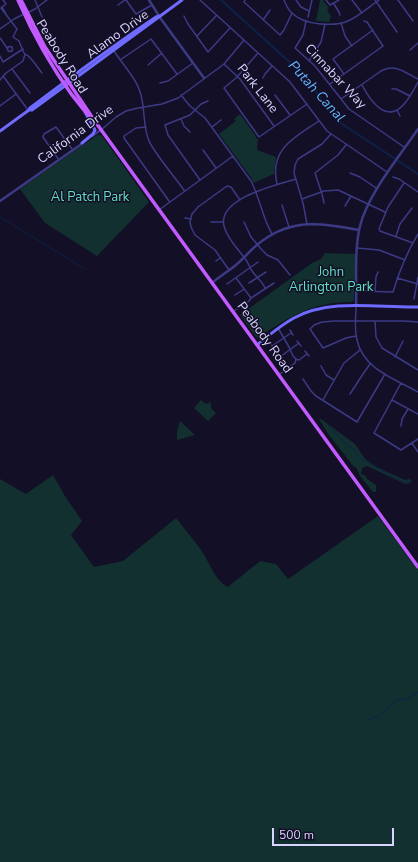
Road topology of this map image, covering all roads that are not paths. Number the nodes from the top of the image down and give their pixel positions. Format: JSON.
{"nodes":[{"id":1,"x":4,"y":0,"type":"edge"},
{"id":2,"x":18,"y":0,"type":"edge"},
{"id":3,"x":21,"y":0,"type":"edge"},
{"id":4,"x":35,"y":0,"type":"edge"},
{"id":5,"x":47,"y":0,"type":"edge"},
{"id":6,"x":125,"y":0,"type":"edge"},
{"id":7,"x":149,"y":0,"type":"edge"},
{"id":8,"x":182,"y":0,"type":"edge"},
{"id":9,"x":200,"y":0,"type":"edge"},
{"id":10,"x":245,"y":0,"type":"edge"},
{"id":11,"x":284,"y":0,"type":"edge"},
{"id":12,"x":296,"y":0,"type":"edge"},
{"id":13,"x":312,"y":0,"type":"edge"},
{"id":14,"x":326,"y":0,"type":"edge"},
{"id":15,"x":339,"y":0,"type":"edge"},
{"id":16,"x":352,"y":0,"type":"edge"},
{"id":17,"x":379,"y":0,"type":"edge"},
{"id":18,"x":398,"y":0,"type":"edge"},
{"id":19,"x":375,"y":1,"type":"edge"},
{"id":20,"x":334,"y":4,"type":"junction"},
{"id":21,"x":118,"y":5,"type":"dead end"},
{"id":22,"x":152,"y":5,"type":"junction"},
{"id":23,"x":38,"y":7,"type":"junction"},
{"id":24,"x":1,"y":8,"type":"edge"},
{"id":25,"x":270,"y":10,"type":"dead end"},
{"id":26,"x":309,"y":11,"type":"junction"},
{"id":27,"x":25,"y":13,"type":"junction"},
{"id":28,"x":362,"y":13,"type":"junction"},
{"id":29,"x":292,"y":14,"type":"junction"},
{"id":30,"x":216,"y":15,"type":"junction"},
{"id":31,"x":340,"y":15,"type":"dead end"},
{"id":32,"x":159,"y":16,"type":"junction"},
{"id":33,"x":184,"y":16,"type":"dead end"},
{"id":34,"x":308,"y":16,"type":"dead end"},
{"id":35,"x":42,"y":17,"type":"dead end"},
{"id":36,"x":263,"y":20,"type":"junction"},
{"id":37,"x":11,"y":21,"type":"junction"},
{"id":38,"x":306,"y":21,"type":"junction"},
{"id":39,"x":364,"y":21,"type":"dead end"},
{"id":40,"x":413,"y":21,"type":"dead end"},
{"id":41,"x":341,"y":23,"type":"junction"},
{"id":42,"x":325,"y":24,"type":"junction"},
{"id":43,"x":230,"y":28,"type":"junction"},
{"id":44,"x":0,"y":29,"type":"edge"},
{"id":45,"x":373,"y":30,"type":"junction"},
{"id":46,"x":397,"y":32,"type":"dead end"},
{"id":47,"x":197,"y":36,"type":"junction"},
{"id":48,"x":0,"y":38,"type":"edge"},
{"id":49,"x":244,"y":40,"type":"junction"},
{"id":50,"x":418,"y":43,"type":"edge"},
{"id":51,"x":352,"y":46,"type":"junction"},
{"id":52,"x":7,"y":48,"type":"dead end"},
{"id":53,"x":23,"y":49,"type":"junction"},
{"id":54,"x":112,"y":49,"type":"junction"},
{"id":55,"x":410,"y":50,"type":"dead end"},
{"id":56,"x":258,"y":53,"type":"junction"},
{"id":57,"x":25,"y":54,"type":"junction"},
{"id":58,"x":162,"y":54,"type":"junction"},
{"id":59,"x":0,"y":56,"type":"edge"},
{"id":60,"x":28,"y":57,"type":"junction"},
{"id":61,"x":24,"y":58,"type":"junction"},
{"id":62,"x":120,"y":60,"type":"junction"},
{"id":63,"x":309,"y":61,"type":"junction"},
{"id":64,"x":193,"y":63,"type":"junction"},
{"id":65,"x":224,"y":64,"type":"junction"},
{"id":66,"x":148,"y":65,"type":"dead end"},
{"id":67,"x":272,"y":66,"type":"junction"},
{"id":68,"x":12,"y":68,"type":"junction"},
{"id":69,"x":42,"y":74,"type":"dead end"},
{"id":70,"x":177,"y":74,"type":"junction"},
{"id":71,"x":344,"y":74,"type":"junction"},
{"id":72,"x":3,"y":76,"type":"junction"},
{"id":73,"x":237,"y":76,"type":"junction"},
{"id":74,"x":204,"y":78,"type":"junction"},
{"id":75,"x":263,"y":78,"type":"dead end"},
{"id":76,"x":0,"y":80,"type":"edge"},
{"id":77,"x":68,"y":81,"type":"junction"},
{"id":78,"x":418,"y":81,"type":"edge"},
{"id":79,"x":160,"y":83,"type":"dead end"},
{"id":80,"x":64,"y":84,"type":"junction"},
{"id":81,"x":330,"y":85,"type":"junction"},
{"id":82,"x":362,"y":85,"type":"junction"},
{"id":83,"x":392,"y":89,"type":"dead end"},
{"id":84,"x":30,"y":93,"type":"dead end"},
{"id":85,"x":17,"y":94,"type":"junction"},
{"id":86,"x":181,"y":95,"type":"junction"},
{"id":87,"x":276,"y":95,"type":"dead end"},
{"id":88,"x":410,"y":96,"type":"junction"},
{"id":89,"x":341,"y":99,"type":"junction"},
{"id":90,"x":208,"y":102,"type":"dead end"},
{"id":91,"x":307,"y":104,"type":"junction"},
{"id":92,"x":0,"y":106,"type":"edge"},
{"id":93,"x":144,"y":107,"type":"junction"},
{"id":94,"x":83,"y":109,"type":"junction"},
{"id":95,"x":29,"y":110,"type":"junction"},
{"id":96,"x":195,"y":110,"type":"junction"},
{"id":97,"x":397,"y":110,"type":"junction"},
{"id":98,"x":290,"y":115,"type":"junction"},
{"id":99,"x":400,"y":116,"type":"dead end"},
{"id":100,"x":181,"y":118,"type":"junction"},
{"id":101,"x":94,"y":120,"type":"junction"},
{"id":102,"x":221,"y":120,"type":"dead end"},
{"id":103,"x":319,"y":121,"type":"junction"},
{"id":104,"x":146,"y":127,"type":"junction"},
{"id":105,"x":212,"y":127,"type":"junction"},
{"id":106,"x":274,"y":127,"type":"junction"},
{"id":107,"x":418,"y":129,"type":"edge"},
{"id":108,"x":101,"y":130,"type":"junction"},
{"id":109,"x":0,"y":131,"type":"edge"},
{"id":110,"x":190,"y":132,"type":"dead end"},
{"id":111,"x":331,"y":134,"type":"junction"},
{"id":112,"x":82,"y":143,"type":"junction"},
{"id":113,"x":346,"y":145,"type":"junction"},
{"id":114,"x":405,"y":148,"type":"junction"},
{"id":115,"x":73,"y":150,"type":"junction"},
{"id":116,"x":203,"y":150,"type":"dead end"},
{"id":117,"x":233,"y":156,"type":"junction"},
{"id":118,"x":59,"y":160,"type":"junction"},
{"id":119,"x":216,"y":168,"type":"junction"},
{"id":120,"x":350,"y":173,"type":"dead end"},
{"id":121,"x":388,"y":173,"type":"junction"},
{"id":122,"x":393,"y":177,"type":"dead end"},
{"id":123,"x":296,"y":179,"type":"junction"},
{"id":124,"x":200,"y":180,"type":"junction"},
{"id":125,"x":404,"y":183,"type":"junction"},
{"id":126,"x":277,"y":184,"type":"junction"},
{"id":127,"x":377,"y":189,"type":"junction"},
{"id":128,"x":184,"y":190,"type":"junction"},
{"id":129,"x":256,"y":192,"type":"junction"},
{"id":130,"x":322,"y":192,"type":"junction"},
{"id":131,"x":418,"y":192,"type":"edge"},
{"id":132,"x":351,"y":196,"type":"junction"},
{"id":133,"x":302,"y":199,"type":"junction"},
{"id":134,"x":240,"y":200,"type":"junction"},
{"id":135,"x":169,"y":201,"type":"junction"},
{"id":136,"x":0,"y":202,"type":"edge"},
{"id":137,"x":324,"y":203,"type":"dead end"},
{"id":138,"x":368,"y":204,"type":"junction"},
{"id":139,"x":282,"y":205,"type":"dead end"},
{"id":140,"x":345,"y":206,"type":"dead end"},
{"id":141,"x":412,"y":208,"type":"dead end"},
{"id":142,"x":159,"y":210,"type":"junction"},
{"id":143,"x":385,"y":212,"type":"junction"},
{"id":144,"x":185,"y":218,"type":"dead end"},
{"id":145,"x":191,"y":219,"type":"junction"},
{"id":146,"x":211,"y":222,"type":"dead end"},
{"id":147,"x":223,"y":222,"type":"junction"},
{"id":148,"x":244,"y":222,"type":"dead end"},
{"id":149,"x":307,"y":224,"type":"junction"},
{"id":150,"x":289,"y":227,"type":"junction"},
{"id":151,"x":359,"y":230,"type":"junction"},
{"id":152,"x":272,"y":234,"type":"junction"},
{"id":153,"x":418,"y":234,"type":"edge"},
{"id":154,"x":396,"y":236,"type":"junction"},
{"id":155,"x":413,"y":243,"type":"junction"},
{"id":156,"x":257,"y":245,"type":"junction"},
{"id":157,"x":357,"y":248,"type":"junction"},
{"id":158,"x":244,"y":257,"type":"junction"},
{"id":159,"x":220,"y":258,"type":"junction"},
{"id":160,"x":405,"y":260,"type":"junction"},
{"id":161,"x":216,"y":261,"type":"dead end"},
{"id":162,"x":258,"y":262,"type":"dead end"},
{"id":163,"x":250,"y":268,"type":"junction"},
{"id":164,"x":229,"y":270,"type":"junction"},
{"id":165,"x":266,"y":272,"type":"dead end"},
{"id":166,"x":378,"y":272,"type":"dead end"},
{"id":167,"x":290,"y":274,"type":"dead end"},
{"id":168,"x":418,"y":277,"type":"edge"},
{"id":169,"x":236,"y":278,"type":"junction"},
{"id":170,"x":258,"y":278,"type":"junction"},
{"id":171,"x":397,"y":278,"type":"junction"},
{"id":172,"x":212,"y":282,"type":"junction"},
{"id":173,"x":249,"y":283,"type":"dead end"},
{"id":174,"x":274,"y":283,"type":"dead end"},
{"id":175,"x":227,"y":284,"type":"dead end"},
{"id":176,"x":417,"y":284,"type":"edge"},
{"id":177,"x":265,"y":288,"type":"junction"},
{"id":178,"x":244,"y":289,"type":"junction"},
{"id":179,"x":356,"y":291,"type":"junction"},
{"id":180,"x":375,"y":292,"type":"junction"},
{"id":181,"x":235,"y":295,"type":"dead end"},
{"id":182,"x":251,"y":298,"type":"junction"},
{"id":183,"x":414,"y":299,"type":"dead end"},
{"id":184,"x":356,"y":306,"type":"junction"},
{"id":185,"x":418,"y":307,"type":"edge"},
{"id":186,"x":233,"y":312,"type":"junction"},
{"id":187,"x":356,"y":321,"type":"junction"},
{"id":188,"x":375,"y":321,"type":"junction"},
{"id":189,"x":418,"y":322,"type":"edge"},
{"id":190,"x":278,"y":328,"type":"junction"},
{"id":191,"x":293,"y":335,"type":"dead end"},
{"id":192,"x":356,"y":336,"type":"junction"},
{"id":193,"x":284,"y":338,"type":"junction"},
{"id":194,"x":297,"y":341,"type":"dead end"},
{"id":195,"x":403,"y":341,"type":"dead end"},
{"id":196,"x":299,"y":343,"type":"junction"},
{"id":197,"x":271,"y":344,"type":"dead end"},
{"id":198,"x":257,"y":345,"type":"junction"},
{"id":199,"x":301,"y":346,"type":"dead end"},
{"id":200,"x":290,"y":349,"type":"junction"},
{"id":201,"x":360,"y":350,"type":"junction"},
{"id":202,"x":305,"y":351,"type":"dead end"},
{"id":203,"x":278,"y":354,"type":"dead end"},
{"id":204,"x":395,"y":357,"type":"junction"},
{"id":205,"x":296,"y":359,"type":"junction"},
{"id":206,"x":370,"y":364,"type":"junction"},
{"id":207,"x":321,"y":366,"type":"dead end"},
{"id":208,"x":418,"y":370,"type":"edge"},
{"id":209,"x":385,"y":374,"type":"junction"},
{"id":210,"x":278,"y":375,"type":"junction"},
{"id":211,"x":303,"y":378,"type":"dead end"},
{"id":212,"x":334,"y":380,"type":"junction"},
{"id":213,"x":401,"y":383,"type":"junction"},
{"id":214,"x":418,"y":392,"type":"edge"},
{"id":215,"x":350,"y":394,"type":"dead end"},
{"id":216,"x":323,"y":400,"type":"junction"},
{"id":217,"x":392,"y":400,"type":"junction"},
{"id":218,"x":408,"y":409,"type":"junction"},
{"id":219,"x":418,"y":414,"type":"edge"},
{"id":220,"x":400,"y":426,"type":"dead end"},
{"id":221,"x":418,"y":439,"type":"edge"},
{"id":222,"x":412,"y":443,"type":"junction"},
{"id":223,"x":418,"y":452,"type":"edge"},
{"id":224,"x":418,"y":567,"type":"edge"}],
"edges":[{"from":1,"to":24,"type":"street"},
{"from":2,"to":27,"type":"main road","name":"Peabody Road"},
{"from":3,"to":27,"type":"main road","name":"Peabody Road"},
{"from":4,"to":23,"type":"street"},
{"from":5,"to":23,"type":"street"},
{"from":6,"to":21,"type":"street"},
{"from":6,"to":22,"type":"street"},
{"from":7,"to":22,"type":"street"},
{"from":8,"to":32,"type":"main road","name":"Alamo Drive"},
{"from":9,"to":30,"type":"street"},
{"from":10,"to":36,"type":"street"},
{"from":11,"to":29,"type":"street"},
{"from":12,"to":26,"type":"street"},
{"from":13,"to":26,"type":"street"},
{"from":14,"to":20,"type":"street"},
{"from":15,"to":20,"type":"street"},
{"from":16,"to":28,"type":"street"},
{"from":17,"to":19,"type":"street"},
{"from":18,"to":40,"type":"street"},
{"from":19,"to":28,"type":"street"},
{"from":19,"to":46,"type":"street"},
{"from":20,"to":31,"type":"street"},
{"from":22,"to":32,"type":"street"},
{"from":23,"to":27,"type":"street"},
{"from":23,"to":35,"type":"street"},
{"from":24,"to":37,"type":"street"},
{"from":25,"to":36,"type":"street"},
{"from":26,"to":34,"type":"street"},
{"from":27,"to":37,"type":"street"},
{"from":27,"to":77,"type":"main road","name":"Peabody Road"},
{"from":27,"to":80,"type":"main road","name":"Peabody Road"},
{"from":28,"to":41,"type":"street"},
{"from":29,"to":36,"type":"street"},
{"from":29,"to":38,"type":"street"},
{"from":30,"to":43,"type":"street"},
{"from":30,"to":47,"type":"street"},
{"from":32,"to":54,"type":"main road","name":"Alamo Drive"},
{"from":32,"to":64,"type":"street"},
{"from":33,"to":47,"type":"street"},
{"from":37,"to":44,"type":"street"},
{"from":37,"to":53,"type":"street"},
{"from":38,"to":42,"type":"street"},
{"from":38,"to":63,"type":"street","name":"Cinnabar Way"},
{"from":39,"to":45,"type":"street"},
{"from":41,"to":42,"type":"street"},
{"from":41,"to":51,"type":"street"},
{"from":42,"to":63,"type":"street"},
{"from":43,"to":47,"type":"street"},
{"from":43,"to":49,"type":"street"},
{"from":45,"to":51,"type":"street"},
{"from":45,"to":71,"type":"street"},
{"from":48,"to":52,"type":"street"},
{"from":49,"to":56,"type":"street"},
{"from":49,"to":65,"type":"street","name":"California Drive"},
{"from":50,"to":55,"type":"street"},
{"from":51,"to":71,"type":"street"},
{"from":53,"to":57,"type":"street"},
{"from":53,"to":59,"type":"street"},
{"from":54,"to":62,"type":"street"},
{"from":54,"to":77,"type":"main road","name":"Alamo Drive"},
{"from":56,"to":67,"type":"street"},
{"from":56,"to":73,"type":"street"},
{"from":57,"to":60,"type":"street"},
{"from":57,"to":61,"type":"street"},
{"from":58,"to":62,"type":"street"},
{"from":58,"to":66,"type":"street"},
{"from":58,"to":70,"type":"street"},
{"from":60,"to":61,"type":"street"},
{"from":60,"to":69,"type":"street"},
{"from":61,"to":68,"type":"street"},
{"from":62,"to":93,"type":"street"},
{"from":63,"to":81,"type":"street","name":"Cinnabar Way"},
{"from":64,"to":70,"type":"street"},
{"from":64,"to":74,"type":"street"},
{"from":65,"to":73,"type":"street","name":"Park Lane"},
{"from":65,"to":74,"type":"street","name":"California Drive"},
{"from":67,"to":75,"type":"street"},
{"from":67,"to":91,"type":"street"},
{"from":68,"to":72,"type":"street"},
{"from":68,"to":84,"type":"street"},
{"from":70,"to":79,"type":"street"},
{"from":71,"to":81,"type":"street"},
{"from":72,"to":76,"type":"street"},
{"from":72,"to":85,"type":"street"},
{"from":73,"to":106,"type":"street","name":"Park Lane"},
{"from":73,"to":106,"type":"street"},
{"from":74,"to":86,"type":"street","name":"California Drive"},
{"from":77,"to":80,"type":"main road","name":"Alamo Drive"},
{"from":77,"to":101,"type":"main road","name":"Peabody Road"},
{"from":78,"to":82,"type":"street"},
{"from":78,"to":88,"type":"street"},
{"from":80,"to":94,"type":"main road","name":"Peabody Road"},
{"from":80,"to":95,"type":"main road","name":"Alamo Drive"},
{"from":81,"to":89,"type":"street","name":"Cinnabar Way"},
{"from":82,"to":89,"type":"street"},
{"from":82,"to":97,"type":"street"},
{"from":83,"to":88,"type":"street"},
{"from":85,"to":92,"type":"street"},
{"from":85,"to":95,"type":"street"},
{"from":86,"to":93,"type":"street","name":"California Drive"},
{"from":86,"to":96,"type":"street"},
{"from":87,"to":98,"type":"street"},
{"from":88,"to":97,"type":"street"},
{"from":89,"to":114,"type":"street","name":"Cinnabar Way"},
{"from":90,"to":96,"type":"street"},
{"from":91,"to":98,"type":"street"},
{"from":91,"to":103,"type":"street"},
{"from":93,"to":104,"type":"street"},
{"from":93,"to":108,"type":"street","name":"California Drive"},
{"from":94,"to":101,"type":"main road","name":"Peabody Road"},
{"from":94,"to":112,"type":"main road"},
{"from":95,"to":109,"type":"main road","name":"Alamo Drive"},
{"from":96,"to":100,"type":"street"},
{"from":96,"to":105,"type":"street"},
{"from":97,"to":99,"type":"street"},
{"from":98,"to":106,"type":"street"},
{"from":100,"to":110,"type":"street"},
{"from":100,"to":124,"type":"street"},
{"from":101,"to":108,"type":"main road","name":"Peabody Road"},
{"from":102,"to":105,"type":"street"},
{"from":103,"to":111,"type":"street"},
{"from":103,"to":126,"type":"street"},
{"from":104,"to":128,"type":"street"},
{"from":104,"to":135,"type":"street"},
{"from":105,"to":117,"type":"street"},
{"from":107,"to":114,"type":"street"},
{"from":108,"to":112,"type":"street","name":"California Drive"},
{"from":108,"to":142,"type":"main road","name":"Peabody Road"},
{"from":111,"to":113,"type":"street"},
{"from":111,"to":123,"type":"street"},
{"from":112,"to":115,"type":"street","name":"California Drive"},
{"from":113,"to":121,"type":"street"},
{"from":113,"to":130,"type":"street"},
{"from":114,"to":121,"type":"street"},
{"from":115,"to":118,"type":"street","name":"California Drive"},
{"from":115,"to":118,"type":"street"},
{"from":116,"to":119,"type":"street"},
{"from":117,"to":119,"type":"street"},
{"from":117,"to":129,"type":"street"},
{"from":118,"to":136,"type":"street","name":"California Drive"},
{"from":119,"to":124,"type":"street"},
{"from":120,"to":127,"type":"street"},
{"from":121,"to":127,"type":"street"},
{"from":122,"to":125,"type":"street"},
{"from":123,"to":126,"type":"street"},
{"from":123,"to":133,"type":"street"},
{"from":124,"to":128,"type":"street"},
{"from":125,"to":131,"type":"street"},
{"from":125,"to":143,"type":"street"},
{"from":126,"to":129,"type":"street"},
{"from":127,"to":138,"type":"street"},
{"from":128,"to":135,"type":"street"},
{"from":129,"to":134,"type":"street"},
{"from":129,"to":152,"type":"street"},
{"from":130,"to":132,"type":"street"},
{"from":130,"to":133,"type":"street"},
{"from":130,"to":137,"type":"street"},
{"from":132,"to":138,"type":"street"},
{"from":132,"to":140,"type":"street"},
{"from":133,"to":149,"type":"street"},
{"from":134,"to":145,"type":"street"},
{"from":134,"to":147,"type":"street"},
{"from":135,"to":142,"type":"street"},
{"from":138,"to":143,"type":"street"},
{"from":138,"to":151,"type":"street"},
{"from":139,"to":150,"type":"street"},
{"from":141,"to":154,"type":"street"},
{"from":142,"to":172,"type":"main road","name":"Peabody Road"},
{"from":143,"to":154,"type":"street"},
{"from":144,"to":145,"type":"street"},
{"from":145,"to":159,"type":"street"},
{"from":146,"to":147,"type":"street"},
{"from":147,"to":158,"type":"street"},
{"from":148,"to":156,"type":"street"},
{"from":149,"to":150,"type":"street"},
{"from":149,"to":151,"type":"street"},
{"from":150,"to":152,"type":"street"},
{"from":151,"to":157,"type":"street"},
{"from":152,"to":156,"type":"street"},
{"from":153,"to":155,"type":"street"},
{"from":154,"to":155,"type":"street"},
{"from":155,"to":160,"type":"street"},
{"from":156,"to":158,"type":"street"},
{"from":156,"to":167,"type":"street"},
{"from":157,"to":160,"type":"street"},
{"from":157,"to":179,"type":"street"},
{"from":158,"to":163,"type":"street"},
{"from":158,"to":164,"type":"street"},
{"from":159,"to":161,"type":"street"},
{"from":159,"to":164,"type":"street"},
{"from":160,"to":171,"type":"street"},
{"from":162,"to":163,"type":"street"},
{"from":163,"to":169,"type":"street"},
{"from":163,"to":170,"type":"street"},
{"from":164,"to":172,"type":"street"},
{"from":165,"to":170,"type":"street"},
{"from":166,"to":180,"type":"street"},
{"from":168,"to":176,"type":"street"},
{"from":169,"to":175,"type":"street"},
{"from":169,"to":178,"type":"street"},
{"from":170,"to":173,"type":"street"},
{"from":170,"to":177,"type":"street"},
{"from":171,"to":176,"type":"street"},
{"from":171,"to":180,"type":"street"},
{"from":172,"to":186,"type":"main road","name":"Peabody Road"},
{"from":174,"to":177,"type":"street"},
{"from":176,"to":183,"type":"street"},
{"from":177,"to":182,"type":"street"},
{"from":178,"to":181,"type":"street"},
{"from":178,"to":182,"type":"street"},
{"from":179,"to":180,"type":"street"},
{"from":179,"to":184,"type":"street"},
{"from":182,"to":186,"type":"street"},
{"from":184,"to":185,"type":"main road"},
{"from":184,"to":187,"type":"street"},
{"from":184,"to":190,"type":"main road"},
{"from":186,"to":198,"type":"main road","name":"Peabody Road"},
{"from":187,"to":188,"type":"street"},
{"from":187,"to":192,"type":"street"},
{"from":187,"to":192,"type":"street"},
{"from":188,"to":189,"type":"street"},
{"from":188,"to":204,"type":"street"},
{"from":190,"to":193,"type":"street"},
{"from":190,"to":198,"type":"main road"},
{"from":191,"to":193,"type":"street"},
{"from":192,"to":201,"type":"street"},
{"from":193,"to":197,"type":"street"},
{"from":193,"to":200,"type":"street"},
{"from":194,"to":196,"type":"street"},
{"from":195,"to":204,"type":"street"},
{"from":196,"to":199,"type":"street"},
{"from":196,"to":200,"type":"street"},
{"from":198,"to":210,"type":"main road","name":"Peabody Road"},
{"from":200,"to":203,"type":"street"},
{"from":200,"to":205,"type":"street"},
{"from":201,"to":206,"type":"street"},
{"from":201,"to":212,"type":"street"},
{"from":202,"to":205,"type":"street"},
{"from":204,"to":208,"type":"street"},
{"from":205,"to":210,"type":"street"},
{"from":206,"to":209,"type":"street"},
{"from":206,"to":215,"type":"street"},
{"from":207,"to":212,"type":"street"},
{"from":209,"to":213,"type":"street"},
{"from":209,"to":216,"type":"street"},
{"from":210,"to":224,"type":"main road","name":"Peabody Road"},
{"from":211,"to":216,"type":"street"},
{"from":212,"to":216,"type":"street"},
{"from":213,"to":214,"type":"street"},
{"from":213,"to":217,"type":"street"},
{"from":217,"to":218,"type":"street"},
{"from":217,"to":222,"type":"street"},
{"from":218,"to":219,"type":"street"},
{"from":218,"to":220,"type":"street"},
{"from":221,"to":222,"type":"street"},
{"from":222,"to":223,"type":"street"}]}
